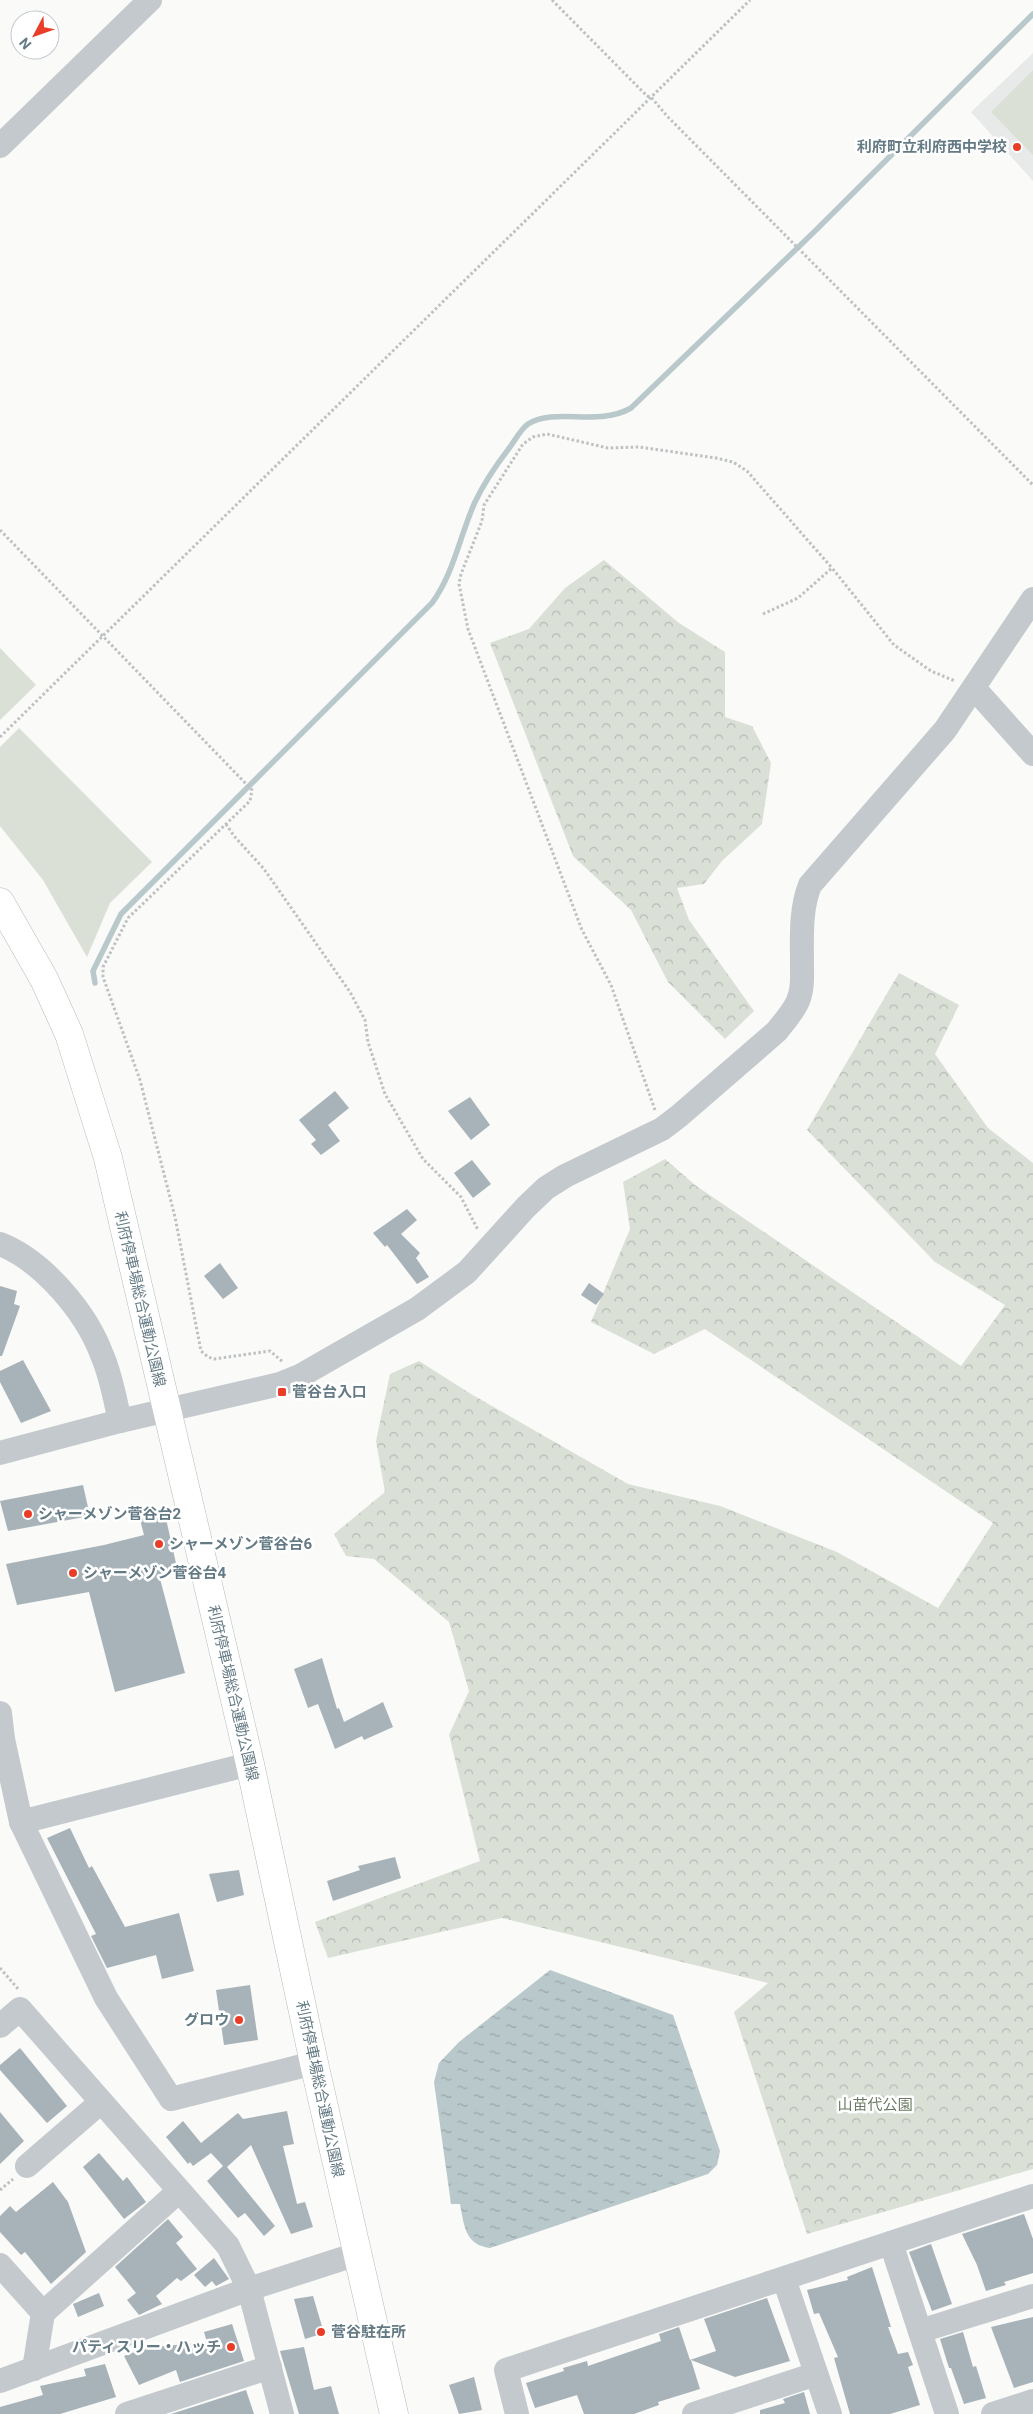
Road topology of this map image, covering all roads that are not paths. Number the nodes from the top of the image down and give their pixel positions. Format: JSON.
{"nodes":[{"id":1,"x":150,"y":0,"type":"edge"},
{"id":2,"x":0,"y":146,"type":"edge"},
{"id":3,"x":1033,"y":599,"type":"edge"},
{"id":4,"x":974,"y":688,"type":"junction"},
{"id":5,"x":1033,"y":754,"type":"edge"},
{"id":6,"x":0,"y":902,"type":"edge"},
{"id":7,"x":0,"y":1244,"type":"edge"},
{"id":8,"x":166,"y":1411,"type":"junction"},
{"id":9,"x":120,"y":1421,"type":"junction"},
{"id":10,"x":0,"y":1453,"type":"edge"},
{"id":11,"x":0,"y":1713,"type":"edge"},
{"id":12,"x":250,"y":1764,"type":"junction"},
{"id":13,"x":21,"y":1822,"type":"junction"},
{"id":14,"x":0,"y":2026,"type":"edge"},
{"id":15,"x":314,"y":2063,"type":"junction"},
{"id":16,"x":101,"y":2102,"type":"junction"},
{"id":17,"x":27,"y":2166,"type":"dead end"},
{"id":18,"x":179,"y":2190,"type":"junction"},
{"id":19,"x":1033,"y":2196,"type":"edge"},
{"id":20,"x":891,"y":2243,"type":"junction"},
{"id":21,"x":357,"y":2254,"type":"junction"},
{"id":22,"x":0,"y":2265,"type":"edge"},
{"id":23,"x":784,"y":2279,"type":"junction"},
{"id":24,"x":249,"y":2289,"type":"junction"},
{"id":25,"x":1033,"y":2296,"type":"edge"},
{"id":26,"x":42,"y":2313,"type":"junction"},
{"id":27,"x":920,"y":2331,"type":"junction"},
{"id":28,"x":270,"y":2367,"type":"junction"},
{"id":29,"x":34,"y":2369,"type":"junction"},
{"id":30,"x":816,"y":2374,"type":"junction"},
{"id":31,"x":0,"y":2381,"type":"edge"},
{"id":32,"x":1033,"y":2400,"type":"edge"},
{"id":33,"x":127,"y":2414,"type":"edge"},
{"id":34,"x":282,"y":2414,"type":"edge"},
{"id":35,"x":394,"y":2414,"type":"edge"},
{"id":36,"x":517,"y":2414,"type":"edge"},
{"id":37,"x":694,"y":2414,"type":"edge"},
{"id":38,"x":830,"y":2414,"type":"edge"},
{"id":39,"x":947,"y":2414,"type":"edge"},
{"id":40,"x":993,"y":2414,"type":"edge"}],
"edges":[{"from":1,"to":2,"type":"street"},
{"from":3,"to":4,"type":"street"},
{"from":4,"to":5,"type":"street"},
{"from":4,"to":8,"type":"street"},
{"from":6,"to":8,"type":"main road","name":"利府停車場総合運動公園線"},
{"from":7,"to":9,"type":"street"},
{"from":8,"to":9,"type":"street"},
{"from":8,"to":12,"type":"main road","name":"利府停車場総合運動公園線"},
{"from":9,"to":10,"type":"street"},
{"from":11,"to":13,"type":"street"},
{"from":12,"to":13,"type":"street"},
{"from":12,"to":15,"type":"main road","name":"利府停車場総合運動公園線"},
{"from":13,"to":15,"type":"street"},
{"from":14,"to":16,"type":"street"},
{"from":15,"to":21,"type":"main road","name":"利府停車場総合運動公園線"},
{"from":16,"to":17,"type":"street"},
{"from":16,"to":18,"type":"street"},
{"from":18,"to":24,"type":"street"},
{"from":18,"to":26,"type":"street"},
{"from":19,"to":20,"type":"street"},
{"from":20,"to":23,"type":"street"},
{"from":20,"to":27,"type":"street"},
{"from":21,"to":24,"type":"street"},
{"from":21,"to":35,"type":"main road","name":"利府停車場総合運動公園線"},
{"from":22,"to":26,"type":"street"},
{"from":23,"to":30,"type":"street"},
{"from":23,"to":36,"type":"street"},
{"from":24,"to":28,"type":"street"},
{"from":24,"to":29,"type":"street"},
{"from":25,"to":27,"type":"street"},
{"from":26,"to":29,"type":"street"},
{"from":27,"to":39,"type":"street"},
{"from":28,"to":33,"type":"street"},
{"from":28,"to":34,"type":"street"},
{"from":29,"to":31,"type":"street"},
{"from":30,"to":37,"type":"street"},
{"from":30,"to":38,"type":"street"},
{"from":32,"to":40,"type":"street"}]}
